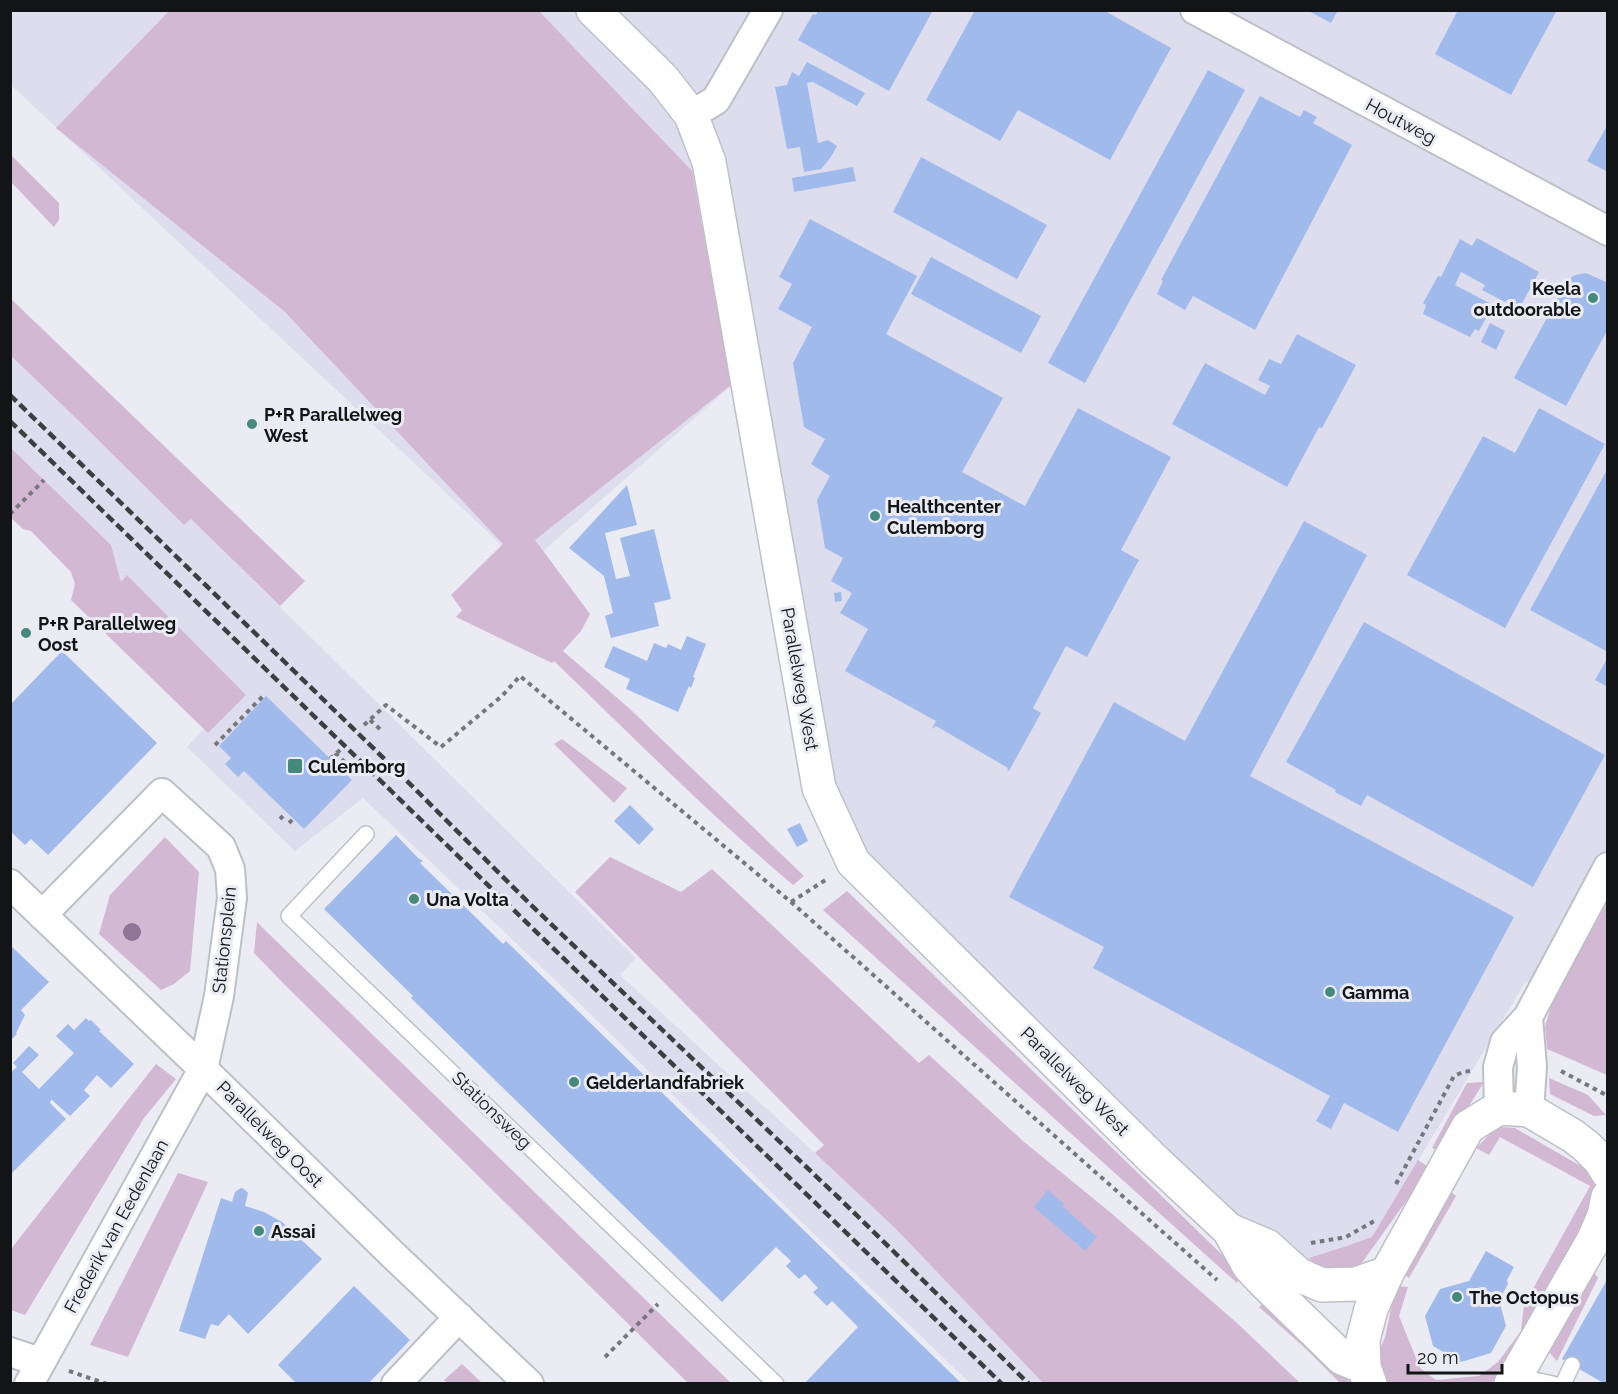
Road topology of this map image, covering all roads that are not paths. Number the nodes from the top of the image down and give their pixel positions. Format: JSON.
{"nodes":[{"id":1,"x":593,"y":10,"type":"edge"},
{"id":2,"x":768,"y":10,"type":"edge"},
{"id":3,"x":1195,"y":10,"type":"edge"},
{"id":4,"x":691,"y":115,"type":"junction"},
{"id":5,"x":1608,"y":231,"type":"edge"},
{"id":6,"x":366,"y":834,"type":"dead end"},
{"id":7,"x":1608,"y":867,"type":"edge"},
{"id":8,"x":10,"y":884,"type":"edge"},
{"id":9,"x":42,"y":915,"type":"junction"},
{"id":10,"x":203,"y":1068,"type":"junction"},
{"id":11,"x":1514,"y":1109,"type":"junction"},
{"id":12,"x":1597,"y":1137,"type":"edge"},
{"id":13,"x":1608,"y":1173,"type":"edge"},
{"id":14,"x":1606,"y":1211,"type":"edge"},
{"id":15,"x":1229,"y":1230,"type":"junction"},
{"id":16,"x":1387,"y":1273,"type":"junction"},
{"id":17,"x":459,"y":1317,"type":"junction"},
{"id":18,"x":10,"y":1352,"type":"edge"},
{"id":19,"x":1572,"y":1365,"type":"dead end"},
{"id":20,"x":35,"y":1373,"type":"edge"},
{"id":21,"x":1367,"y":1375,"type":"edge"},
{"id":22,"x":1513,"y":1380,"type":"edge"},
{"id":23,"x":396,"y":1383,"type":"edge"},
{"id":24,"x":529,"y":1383,"type":"edge"},
{"id":25,"x":776,"y":1383,"type":"edge"},
{"id":26,"x":1552,"y":1383,"type":"edge"},
{"id":27,"x":1563,"y":1383,"type":"edge"}],
"edges":[{"from":1,"to":4,"type":"street","name":"Parallelweg West"},
{"from":2,"to":4,"type":"street"},
{"from":3,"to":5,"type":"street","name":"Houtweg"},
{"from":4,"to":15,"type":"street","name":"Parallelweg West"},
{"from":6,"to":25,"type":"lane","name":"Stationsweg"},
{"from":7,"to":11,"type":"street"},
{"from":8,"to":9,"type":"street","name":"Parallelweg Oost"},
{"from":9,"to":10,"type":"street","name":"Parallelweg Oost"},
{"from":9,"to":10,"type":"street","name":"Stationsplein"},
{"from":10,"to":17,"type":"street","name":"Parallelweg Oost"},
{"from":10,"to":20,"type":"street","name":"Frederik van Eedenlaan"},
{"from":11,"to":12,"type":"street"},
{"from":11,"to":16,"type":"street"},
{"from":12,"to":13,"type":"street"},
{"from":14,"to":22,"type":"street"},
{"from":15,"to":16,"type":"street","name":"Parallelweg West"},
{"from":15,"to":21,"type":"street","name":"Parallelweg West"},
{"from":16,"to":21,"type":"street"},
{"from":17,"to":23,"type":"street"},
{"from":17,"to":24,"type":"street","name":"Parallelweg Oost"},
{"from":18,"to":20,"type":"street"},
{"from":19,"to":27,"type":"lane"},
{"from":22,"to":26,"type":"lane"}]}
